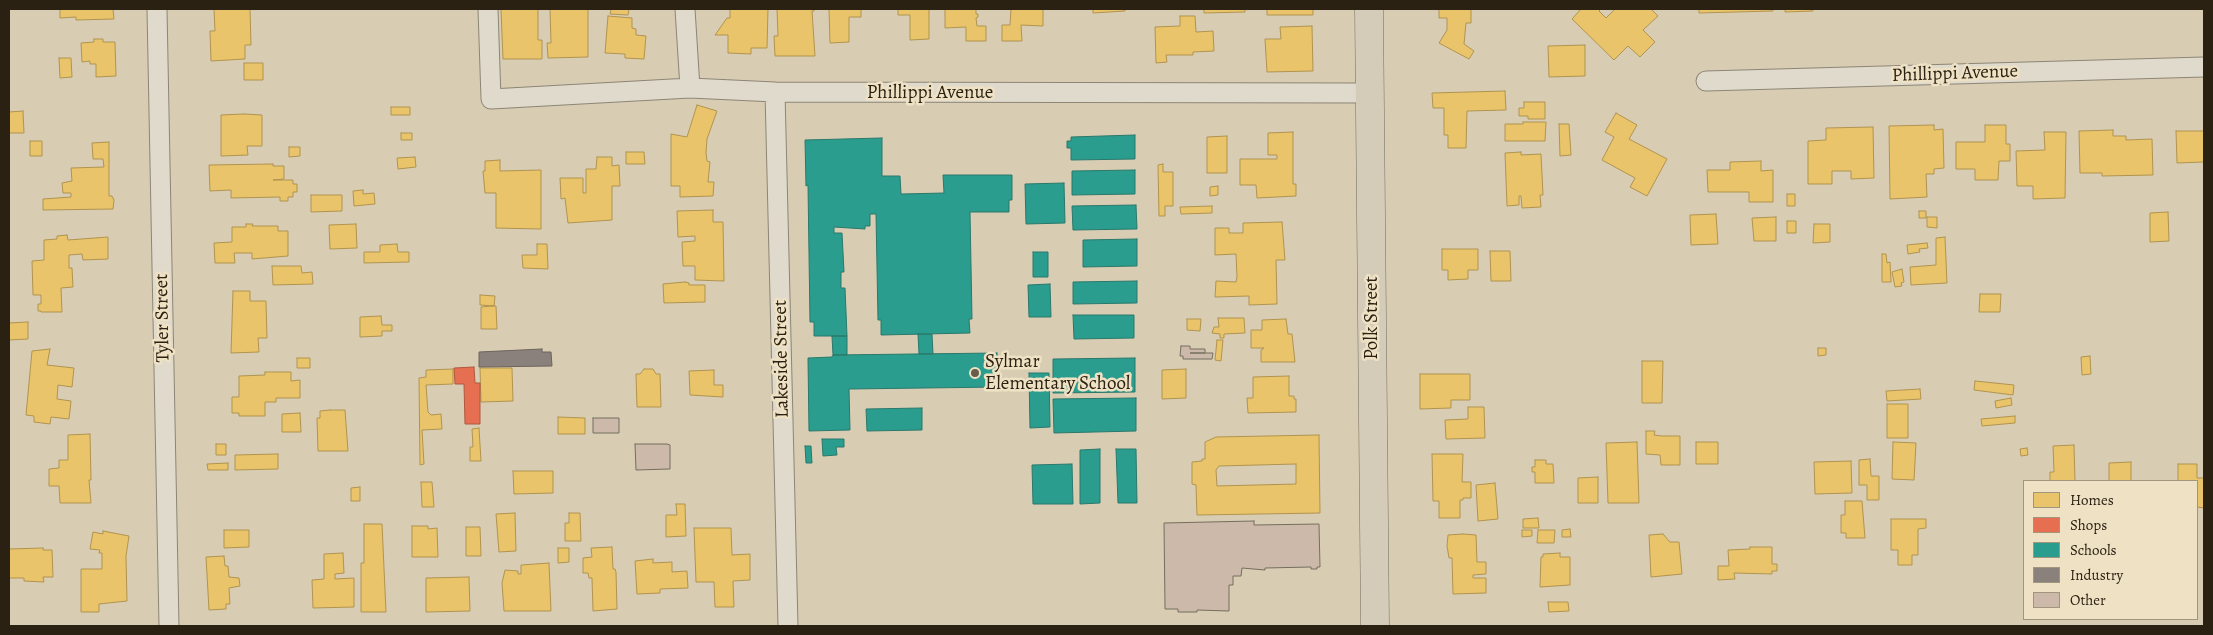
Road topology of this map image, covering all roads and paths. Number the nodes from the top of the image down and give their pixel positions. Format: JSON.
{"nodes":[{"id":1,"x":157,"y":9,"type":"edge"},
{"id":2,"x":488,"y":9,"type":"edge"},
{"id":3,"x":685,"y":9,"type":"edge"},
{"id":4,"x":1369,"y":9,"type":"edge"},
{"id":5,"x":2204,"y":67,"type":"edge"},
{"id":6,"x":1706,"y":81,"type":"dead end"},
{"id":7,"x":690,"y":88,"type":"junction"},
{"id":8,"x":775,"y":92,"type":"junction"},
{"id":9,"x":1370,"y":93,"type":"junction"},
{"id":10,"x":169,"y":626,"type":"edge"},
{"id":11,"x":788,"y":626,"type":"edge"},
{"id":12,"x":1375,"y":626,"type":"edge"}],
"edges":[{"from":1,"to":10,"type":"street","name":"Tyler Street"},
{"from":2,"to":7,"type":"street","name":"Phillippi Avenue"},
{"from":3,"to":7,"type":"street"},
{"from":4,"to":9,"type":"main road","name":"Polk Street"},
{"from":5,"to":6,"type":"street","name":"Phillippi Avenue"},
{"from":7,"to":8,"type":"street","name":"Phillippi Avenue"},
{"from":8,"to":9,"type":"street","name":"Phillippi Avenue"},
{"from":8,"to":11,"type":"street","name":"Lakeside Street"},
{"from":9,"to":12,"type":"main road","name":"Polk Street"}]}
